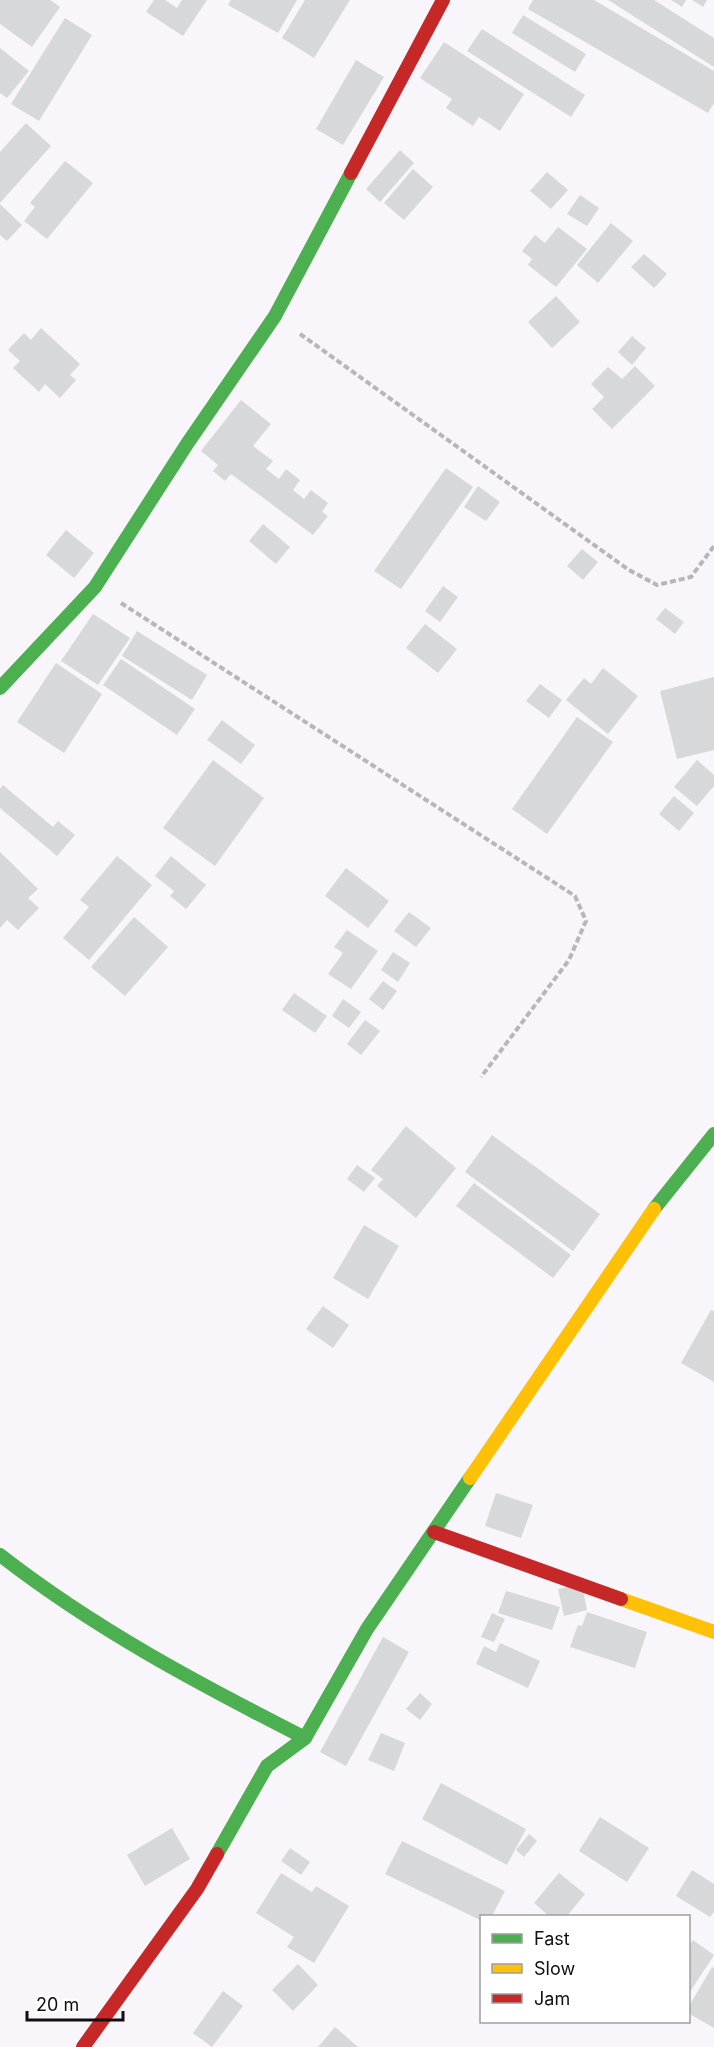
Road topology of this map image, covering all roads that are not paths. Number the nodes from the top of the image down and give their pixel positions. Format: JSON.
{"nodes":[{"id":1,"x":443,"y":0,"type":"edge"},
{"id":2,"x":0,"y":688,"type":"edge"},
{"id":3,"x":714,"y":1134,"type":"edge"},
{"id":4,"x":434,"y":1532,"type":"junction"},
{"id":5,"x":0,"y":1555,"type":"edge"},
{"id":6,"x":714,"y":1632,"type":"edge"},
{"id":7,"x":305,"y":1738,"type":"junction"},
{"id":8,"x":83,"y":2047,"type":"edge"}],
"edges":[{"from":1,"to":2,"type":"street"},
{"from":3,"to":4,"type":"street"},
{"from":4,"to":6,"type":"street"},
{"from":4,"to":7,"type":"street"},
{"from":5,"to":7,"type":"street"},
{"from":7,"to":8,"type":"street"}]}
